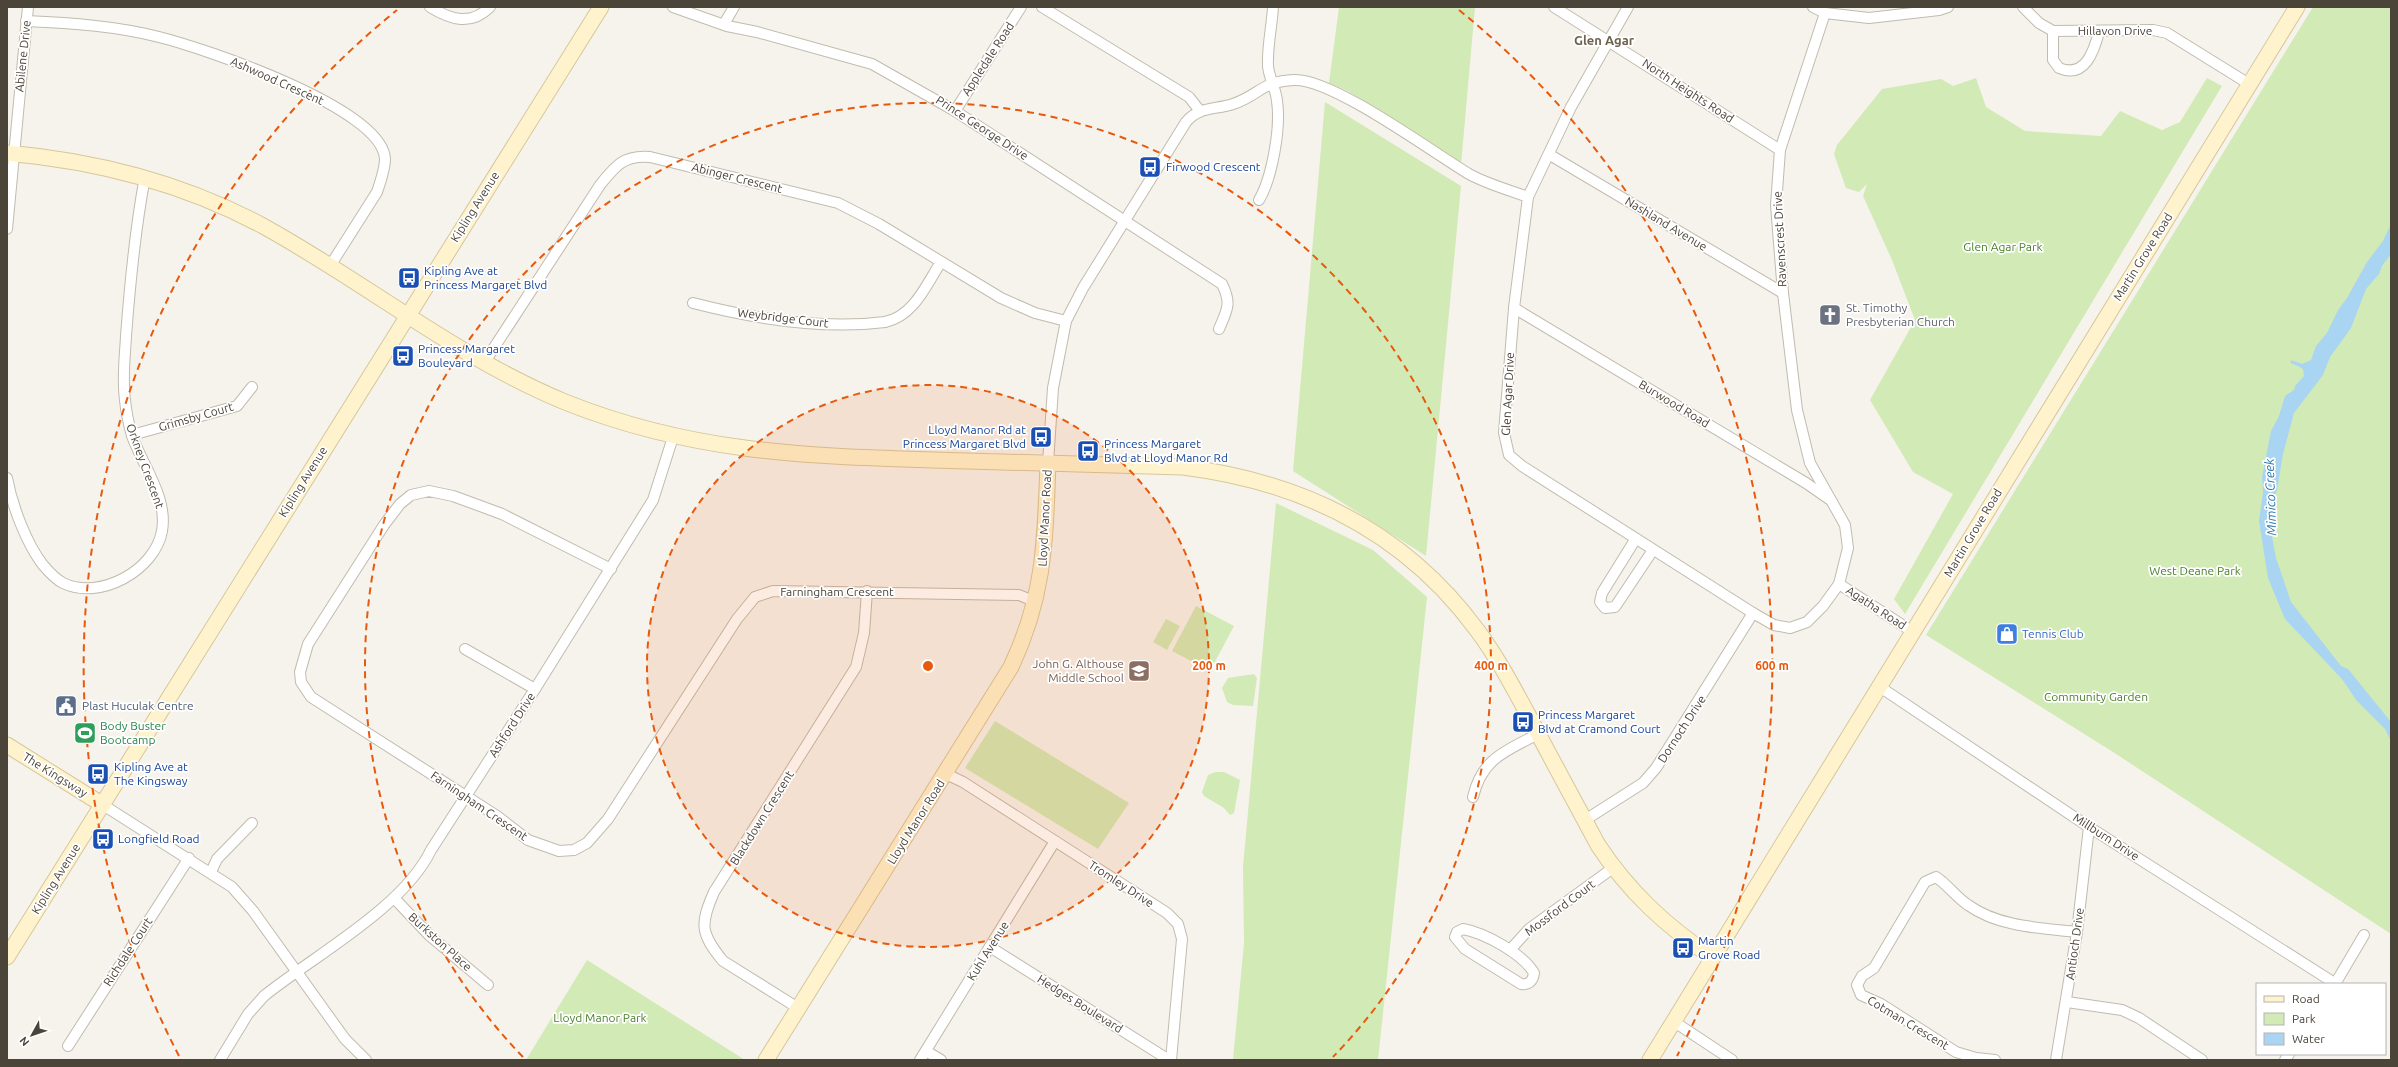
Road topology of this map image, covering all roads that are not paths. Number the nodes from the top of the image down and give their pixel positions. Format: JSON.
{"nodes":[{"id":1,"x":28,"y":7,"type":"edge"},
{"id":2,"x":430,"y":7,"type":"edge"},
{"id":3,"x":490,"y":7,"type":"edge"},
{"id":4,"x":601,"y":7,"type":"edge"},
{"id":5,"x":673,"y":7,"type":"edge"},
{"id":6,"x":734,"y":7,"type":"edge"},
{"id":7,"x":1021,"y":7,"type":"edge"},
{"id":8,"x":1042,"y":7,"type":"edge"},
{"id":9,"x":1273,"y":7,"type":"edge"},
{"id":10,"x":1554,"y":7,"type":"edge"},
{"id":11,"x":1628,"y":7,"type":"edge"},
{"id":12,"x":1813,"y":7,"type":"edge"},
{"id":13,"x":1948,"y":7,"type":"edge"},
{"id":14,"x":2023,"y":7,"type":"edge"},
{"id":15,"x":2297,"y":7,"type":"edge"},
{"id":16,"x":698,"y":11,"type":"edge"},
{"id":17,"x":1825,"y":13,"type":"junction"},
{"id":18,"x":26,"y":21,"type":"junction"},
{"id":19,"x":724,"y":24,"type":"junction"},
{"id":20,"x":2053,"y":31,"type":"junction"},
{"id":21,"x":2099,"y":32,"type":"junction"},
{"id":22,"x":1608,"y":40,"type":"junction"},
{"id":23,"x":1272,"y":82,"type":"junction"},
{"id":24,"x":2249,"y":84,"type":"junction"},
{"id":25,"x":955,"y":111,"type":"junction"},
{"id":26,"x":1200,"y":111,"type":"junction"},
{"id":27,"x":1780,"y":150,"type":"junction"},
{"id":28,"x":10,"y":153,"type":"edge"},
{"id":29,"x":1550,"y":155,"type":"junction"},
{"id":30,"x":145,"y":177,"type":"junction"},
{"id":31,"x":1528,"y":197,"type":"junction"},
{"id":32,"x":1259,"y":200,"type":"dead end"},
{"id":33,"x":1125,"y":221,"type":"junction"},
{"id":34,"x":7,"y":230,"type":"edge"},
{"id":35,"x":941,"y":262,"type":"junction"},
{"id":36,"x":330,"y":266,"type":"junction"},
{"id":37,"x":1782,"y":293,"type":"junction"},
{"id":38,"x":693,"y":303,"type":"dead end"},
{"id":39,"x":1514,"y":308,"type":"junction"},
{"id":40,"x":407,"y":316,"type":"junction"},
{"id":41,"x":1066,"y":321,"type":"junction"},
{"id":42,"x":1219,"y":329,"type":"dead end"},
{"id":43,"x":484,"y":363,"type":"junction"},
{"id":44,"x":252,"y":387,"type":"dead end"},
{"id":45,"x":132,"y":435,"type":"junction"},
{"id":46,"x":673,"y":437,"type":"junction"},
{"id":47,"x":1048,"y":463,"type":"junction"},
{"id":48,"x":7,"y":478,"type":"edge"},
{"id":49,"x":1832,"y":502,"type":"junction"},
{"id":50,"x":1635,"y":540,"type":"junction"},
{"id":51,"x":1653,"y":550,"type":"junction"},
{"id":52,"x":611,"y":568,"type":"junction"},
{"id":53,"x":1839,"y":584,"type":"junction"},
{"id":54,"x":867,"y":591,"type":"junction"},
{"id":55,"x":1036,"y":602,"type":"junction"},
{"id":56,"x":1754,"y":614,"type":"junction"},
{"id":57,"x":1913,"y":632,"type":"junction"},
{"id":58,"x":465,"y":649,"type":"dead end"},
{"id":59,"x":1880,"y":687,"type":"junction"},
{"id":60,"x":535,"y":689,"type":"junction"},
{"id":61,"x":1538,"y":734,"type":"junction"},
{"id":62,"x":7,"y":745,"type":"edge"},
{"id":63,"x":946,"y":774,"type":"junction"},
{"id":64,"x":466,"y":796,"type":"junction"},
{"id":65,"x":1473,"y":797,"type":"dead end"},
{"id":66,"x":103,"y":805,"type":"junction"},
{"id":67,"x":1585,"y":820,"type":"junction"},
{"id":68,"x":252,"y":823,"type":"dead end"},
{"id":69,"x":2089,"y":827,"type":"junction"},
{"id":70,"x":1055,"y":841,"type":"junction"},
{"id":71,"x":189,"y":858,"type":"junction"},
{"id":72,"x":1613,"y":868,"type":"junction"},
{"id":73,"x":211,"y":872,"type":"junction"},
{"id":74,"x":394,"y":898,"type":"junction"},
{"id":75,"x":2077,"y":932,"type":"junction"},
{"id":76,"x":2364,"y":935,"type":"dead end"},
{"id":77,"x":990,"y":947,"type":"junction"},
{"id":78,"x":1510,"y":950,"type":"junction"},
{"id":79,"x":7,"y":957,"type":"edge"},
{"id":80,"x":1712,"y":957,"type":"junction"},
{"id":81,"x":297,"y":972,"type":"junction"},
{"id":82,"x":2334,"y":983,"type":"edge"},
{"id":83,"x":2337,"y":983,"type":"edge"},
{"id":84,"x":488,"y":985,"type":"dead end"},
{"id":85,"x":2067,"y":1002,"type":"junction"},
{"id":86,"x":798,"y":1008,"type":"junction"},
{"id":87,"x":1673,"y":1021,"type":"junction"},
{"id":88,"x":68,"y":1046,"type":"dead end"},
{"id":89,"x":926,"y":1051,"type":"junction"},
{"id":90,"x":220,"y":1060,"type":"edge"},
{"id":91,"x":366,"y":1060,"type":"edge"},
{"id":92,"x":766,"y":1060,"type":"edge"},
{"id":93,"x":920,"y":1060,"type":"edge"},
{"id":94,"x":941,"y":1060,"type":"edge"},
{"id":95,"x":1170,"y":1060,"type":"edge"},
{"id":96,"x":1650,"y":1060,"type":"edge"},
{"id":97,"x":1732,"y":1060,"type":"edge"},
{"id":98,"x":1995,"y":1060,"type":"edge"},
{"id":99,"x":2056,"y":1060,"type":"edge"},
{"id":100,"x":2202,"y":1060,"type":"edge"}],
"edges":[{"from":1,"to":18,"type":"street","name":"Abilene Drive"},
{"from":2,"to":3,"type":"street"},
{"from":4,"to":40,"type":"street","name":"Kipling Avenue"},
{"from":5,"to":16,"type":"street","name":"Prince George Drive"},
{"from":6,"to":19,"type":"street"},
{"from":7,"to":25,"type":"street","name":"Appledale Road"},
{"from":8,"to":26,"type":"street"},
{"from":9,"to":23,"type":"street"},
{"from":10,"to":22,"type":"street","name":"North Heights Road"},
{"from":11,"to":22,"type":"street","name":"Glen Agar Drive"},
{"from":12,"to":17,"type":"street"},
{"from":13,"to":17,"type":"street"},
{"from":14,"to":20,"type":"street"},
{"from":15,"to":24,"type":"street","name":"Martin Grove Road"},
{"from":16,"to":19,"type":"street","name":"Prince George Drive"},
{"from":17,"to":27,"type":"street","name":"Ravenscrest Drive"},
{"from":18,"to":28,"type":"street","name":"Abilene Drive"},
{"from":18,"to":36,"type":"street","name":"Ashwood Crescent"},
{"from":19,"to":25,"type":"street","name":"Prince George Drive"},
{"from":20,"to":21,"type":"street","name":"Hillavon Drive"},
{"from":20,"to":21,"type":"street"},
{"from":21,"to":24,"type":"street","name":"Hillavon Drive"},
{"from":22,"to":27,"type":"street","name":"North Heights Road"},
{"from":22,"to":29,"type":"street","name":"Glen Agar Drive"},
{"from":23,"to":26,"type":"street"},
{"from":23,"to":31,"type":"street"},
{"from":23,"to":32,"type":"street"},
{"from":24,"to":57,"type":"street","name":"Martin Grove Road"},
{"from":25,"to":33,"type":"street","name":"Prince George Drive"},
{"from":26,"to":33,"type":"street","name":"Lloyd Manor Road"},
{"from":27,"to":37,"type":"street","name":"Ravenscrest Drive"},
{"from":28,"to":30,"type":"street"},
{"from":28,"to":34,"type":"street"},
{"from":29,"to":31,"type":"street","name":"Glen Agar Drive"},
{"from":29,"to":37,"type":"street","name":"Nashland Avenue"},
{"from":30,"to":36,"type":"street"},
{"from":30,"to":45,"type":"street","name":"Orkney Crescent"},
{"from":31,"to":39,"type":"street","name":"Glen Agar Drive"},
{"from":33,"to":41,"type":"street","name":"Lloyd Manor Road"},
{"from":33,"to":42,"type":"street","name":"Prince George Drive"},
{"from":35,"to":38,"type":"street","name":"Weybridge Court"},
{"from":35,"to":41,"type":"street","name":"Abinger Crescent"},
{"from":35,"to":43,"type":"street","name":"Abinger Crescent"},
{"from":36,"to":40,"type":"street"},
{"from":37,"to":49,"type":"street","name":"Ravenscrest Drive"},
{"from":39,"to":49,"type":"street","name":"Burwood Road"},
{"from":39,"to":50,"type":"street","name":"Glen Agar Drive"},
{"from":40,"to":43,"type":"street"},
{"from":40,"to":66,"type":"street","name":"Kipling Avenue"},
{"from":41,"to":47,"type":"street","name":"Lloyd Manor Road"},
{"from":43,"to":46,"type":"street"},
{"from":44,"to":45,"type":"street","name":"Grimsby Court"},
{"from":45,"to":48,"type":"street","name":"Orkney Crescent"},
{"from":46,"to":47,"type":"street"},
{"from":46,"to":52,"type":"street","name":"Ashford Drive"},
{"from":47,"to":55,"type":"street","name":"Lloyd Manor Road"},
{"from":47,"to":61,"type":"street"},
{"from":49,"to":53,"type":"street","name":"Ravenscrest Drive"},
{"from":50,"to":51,"type":"street","name":"Glen Agar Drive"},
{"from":50,"to":51,"type":"street"},
{"from":51,"to":56,"type":"street","name":"Glen Agar Drive"},
{"from":52,"to":60,"type":"street","name":"Ashford Drive"},
{"from":52,"to":64,"type":"street","name":"Farningham Crescent"},
{"from":53,"to":56,"type":"street","name":"Glen Agar Drive"},
{"from":53,"to":57,"type":"street","name":"Agatha Road"},
{"from":54,"to":55,"type":"street","name":"Farningham Crescent"},
{"from":54,"to":64,"type":"street","name":"Farningham Crescent"},
{"from":54,"to":86,"type":"street","name":"Blackdown Crescent"},
{"from":55,"to":63,"type":"street","name":"Lloyd Manor Road"},
{"from":56,"to":67,"type":"street","name":"Dornoch Drive"},
{"from":57,"to":59,"type":"street","name":"Martin Grove Road"},
{"from":58,"to":60,"type":"street"},
{"from":59,"to":69,"type":"street","name":"Millburn Drive"},
{"from":59,"to":80,"type":"street","name":"Martin Grove Road"},
{"from":60,"to":64,"type":"street","name":"Ashford Drive"},
{"from":61,"to":65,"type":"street"},
{"from":61,"to":67,"type":"street"},
{"from":62,"to":66,"type":"street","name":"The Kingsway"},
{"from":63,"to":70,"type":"street","name":"Tromley Drive"},
{"from":63,"to":86,"type":"street","name":"Lloyd Manor Road"},
{"from":64,"to":74,"type":"street","name":"Ashford Drive"},
{"from":66,"to":71,"type":"street"},
{"from":66,"to":79,"type":"street","name":"Kipling Avenue"},
{"from":67,"to":72,"type":"street"},
{"from":68,"to":73,"type":"street"},
{"from":69,"to":75,"type":"street","name":"Antioch Drive"},
{"from":69,"to":82,"type":"street","name":"Millburn Drive"},
{"from":70,"to":77,"type":"street","name":"Kuhl Avenue"},
{"from":70,"to":95,"type":"street","name":"Tromley Drive"},
{"from":71,"to":73,"type":"street"},
{"from":71,"to":88,"type":"street","name":"Richdale Court"},
{"from":72,"to":78,"type":"street","name":"Mossford Court"},
{"from":72,"to":80,"type":"street"},
{"from":73,"to":81,"type":"street"},
{"from":74,"to":81,"type":"street","name":"Ashford Drive"},
{"from":74,"to":84,"type":"street","name":"Burkston Place"},
{"from":75,"to":85,"type":"street","name":"Antioch Drive"},
{"from":75,"to":98,"type":"street","name":"Cotman Crescent"},
{"from":76,"to":83,"type":"street"},
{"from":77,"to":89,"type":"street","name":"Kuhl Avenue"},
{"from":77,"to":95,"type":"street","name":"Hedges Boulevard"},
{"from":78,"to":78,"type":"street"},
{"from":80,"to":87,"type":"street","name":"Martin Grove Road"},
{"from":81,"to":90,"type":"street","name":"Ashford Drive"},
{"from":81,"to":91,"type":"street"},
{"from":85,"to":99,"type":"street","name":"Antioch Drive"},
{"from":85,"to":100,"type":"street"},
{"from":86,"to":92,"type":"street","name":"Lloyd Manor Road"},
{"from":87,"to":96,"type":"street","name":"Martin Grove Road"},
{"from":87,"to":97,"type":"street"},
{"from":89,"to":93,"type":"street","name":"Kuhl Avenue"},
{"from":89,"to":94,"type":"street"}]}
